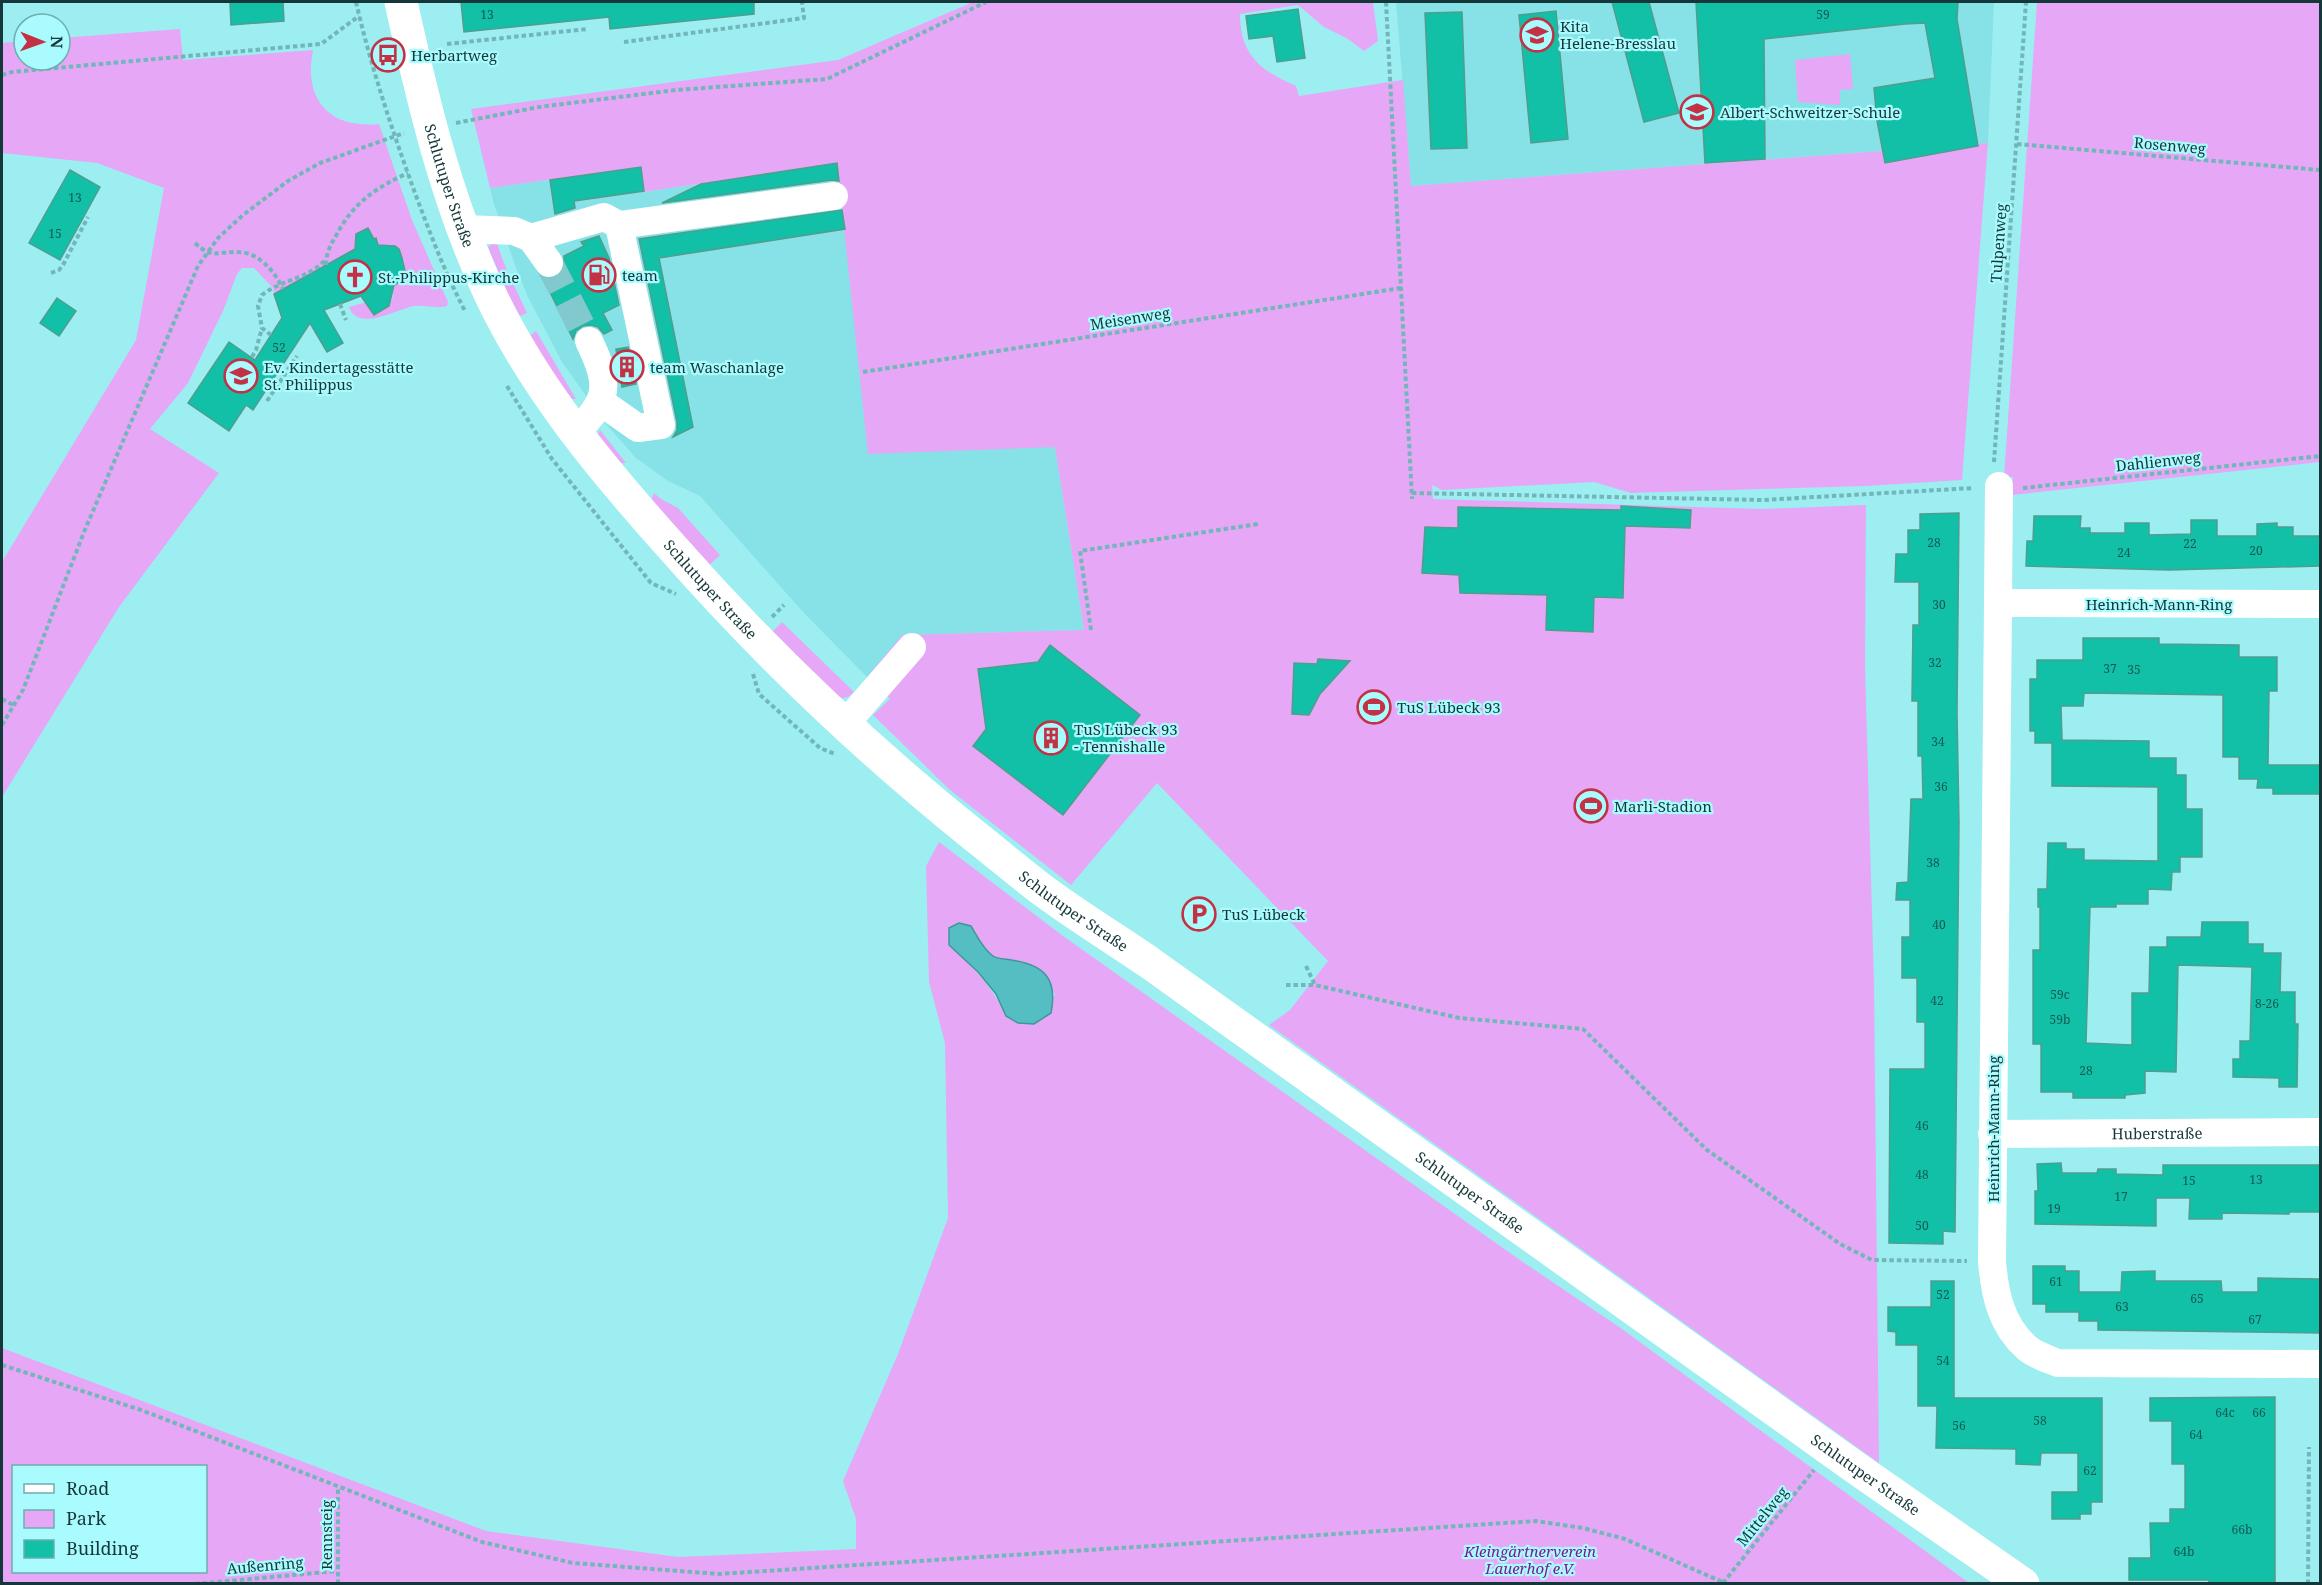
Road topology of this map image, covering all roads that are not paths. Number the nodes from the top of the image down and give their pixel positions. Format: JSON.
{"nodes":[{"id":1,"x":401,"y":2,"type":"edge"},
{"id":2,"x":834,"y":196,"type":"dead end"},
{"id":3,"x":619,"y":225,"type":"junction"},
{"id":4,"x":464,"y":229,"type":"junction"},
{"id":5,"x":531,"y":238,"type":"junction"},
{"id":6,"x":549,"y":263,"type":"tunnel mouth"},
{"id":7,"x":589,"y":341,"type":"tunnel mouth"},
{"id":8,"x":601,"y":402,"type":"junction"},
{"id":9,"x":575,"y":433,"type":"junction"},
{"id":10,"x":1999,"y":486,"type":"road end"},
{"id":11,"x":1998,"y":603,"type":"junction"},
{"id":12,"x":2320,"y":604,"type":"edge"},
{"id":13,"x":912,"y":647,"type":"dead end"},
{"id":14,"x":845,"y":724,"type":"junction"},
{"id":15,"x":2320,"y":1132,"type":"edge"},
{"id":16,"x":1992,"y":1134,"type":"junction"},
{"id":17,"x":2320,"y":1364,"type":"edge"},
{"id":18,"x":2024,"y":1584,"type":"edge"}],
"edges":[{"from":1,"to":4,"type":"main road","name":"Schlutuper Straße"},
{"from":2,"to":3,"type":"street"},
{"from":3,"to":5,"type":"street"},
{"from":3,"to":8,"type":"street"},
{"from":4,"to":5,"type":"street"},
{"from":4,"to":9,"type":"main road","name":"Schlutuper Straße"},
{"from":5,"to":6,"type":"street"},
{"from":7,"to":8,"type":"street"},
{"from":8,"to":9,"type":"street"},
{"from":9,"to":14,"type":"main road","name":"Schlutuper Straße"},
{"from":10,"to":11,"type":"street","name":"Heinrich-Mann-Ring"},
{"from":11,"to":12,"type":"street","name":"Heinrich-Mann-Ring"},
{"from":11,"to":16,"type":"street","name":"Heinrich-Mann-Ring"},
{"from":13,"to":14,"type":"street"},
{"from":14,"to":18,"type":"main road","name":"Schlutuper Straße"},
{"from":15,"to":16,"type":"street","name":"Huberstraße"},
{"from":16,"to":17,"type":"street","name":"Heinrich-Mann-Ring"}]}
